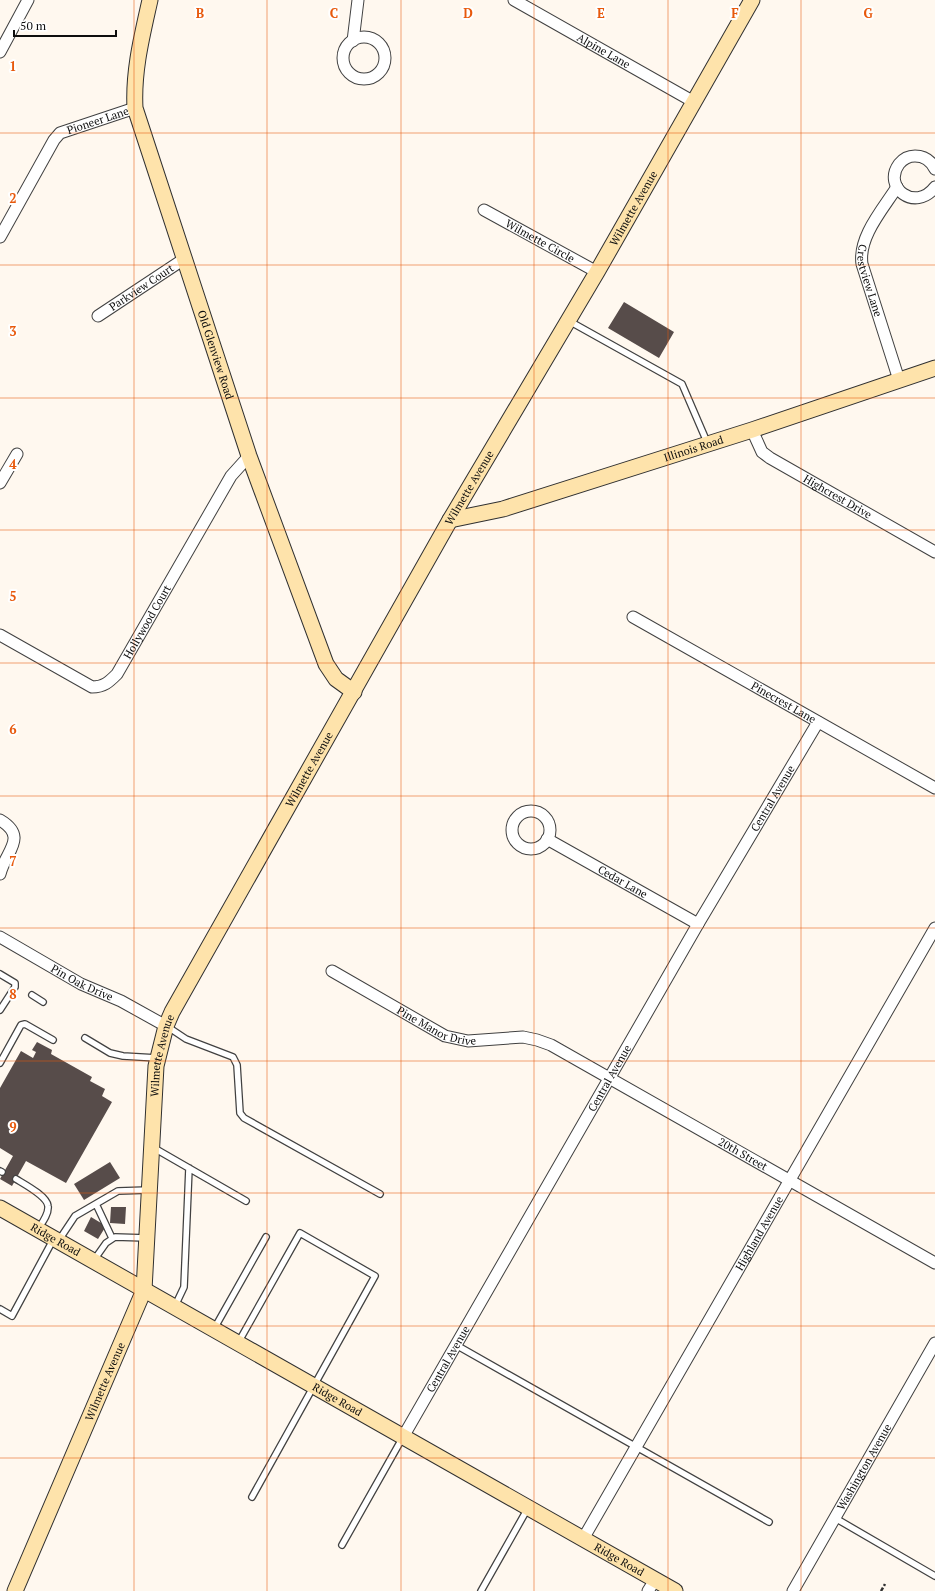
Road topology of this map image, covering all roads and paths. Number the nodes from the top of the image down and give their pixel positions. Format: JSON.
{"nodes":[{"id":1,"x":28,"y":0,"type":"edge"},
{"id":2,"x":150,"y":0,"type":"edge"},
{"id":3,"x":358,"y":0,"type":"edge"},
{"id":4,"x":514,"y":0,"type":"edge"},
{"id":5,"x":752,"y":0,"type":"edge"},
{"id":6,"x":353,"y":41,"type":"dead end"},
{"id":7,"x":0,"y":52,"type":"edge"},
{"id":8,"x":694,"y":102,"type":"junction"},
{"id":9,"x":135,"y":108,"type":"junction"},
{"id":10,"x":935,"y":169,"type":"edge"},
{"id":11,"x":935,"y":186,"type":"edge"},
{"id":12,"x":897,"y":187,"type":"junction"},
{"id":13,"x":484,"y":210,"type":"dead end"},
{"id":14,"x":0,"y":237,"type":"edge"},
{"id":15,"x":184,"y":260,"type":"junction"},
{"id":16,"x":597,"y":272,"type":"junction"},
{"id":17,"x":98,"y":316,"type":"dead end"},
{"id":18,"x":568,"y":321,"type":"junction"},
{"id":19,"x":935,"y":368,"type":"edge"},
{"id":20,"x":899,"y":380,"type":"junction"},
{"id":21,"x":752,"y":430,"type":"junction"},
{"id":22,"x":708,"y":444,"type":"junction"},
{"id":23,"x":17,"y":454,"type":"dead end"},
{"id":24,"x":249,"y":456,"type":"junction"},
{"id":25,"x":0,"y":483,"type":"edge"},
{"id":26,"x":450,"y":520,"type":"junction"},
{"id":27,"x":935,"y":552,"type":"edge"},
{"id":28,"x":633,"y":617,"type":"dead end"},
{"id":29,"x":0,"y":635,"type":"edge"},
{"id":30,"x":354,"y":692,"type":"junction"},
{"id":31,"x":818,"y":722,"type":"junction"},
{"id":32,"x":935,"y":788,"type":"edge"},
{"id":33,"x":0,"y":820,"type":"edge"},
{"id":34,"x":547,"y":839,"type":"dead end"},
{"id":35,"x":0,"y":874,"type":"edge"},
{"id":36,"x":698,"y":924,"type":"junction"},
{"id":37,"x":935,"y":928,"type":"edge"},
{"id":38,"x":0,"y":937,"type":"edge"},
{"id":39,"x":332,"y":972,"type":"dead end"},
{"id":40,"x":0,"y":974,"type":"edge"},
{"id":41,"x":32,"y":995,"type":"dead end"},
{"id":42,"x":43,"y":1002,"type":"dead end"},
{"id":43,"x":0,"y":1010,"type":"edge"},
{"id":44,"x":166,"y":1026,"type":"junction"},
{"id":45,"x":85,"y":1038,"type":"dead end"},
{"id":46,"x":53,"y":1040,"type":"dead end"},
{"id":47,"x":550,"y":1045,"type":"joint"},
{"id":48,"x":158,"y":1058,"type":"junction"},
{"id":49,"x":0,"y":1064,"type":"edge"},
{"id":50,"x":610,"y":1078,"type":"junction"},
{"id":51,"x":152,"y":1147,"type":"junction"},
{"id":52,"x":189,"y":1168,"type":"junction"},
{"id":53,"x":16,"y":1179,"type":"dead end"},
{"id":54,"x":789,"y":1180,"type":"junction"},
{"id":55,"x":150,"y":1190,"type":"junction"},
{"id":56,"x":380,"y":1194,"type":"dead end"},
{"id":57,"x":246,"y":1201,"type":"dead end"},
{"id":58,"x":96,"y":1204,"type":"junction"},
{"id":59,"x":0,"y":1208,"type":"edge"},
{"id":60,"x":38,"y":1230,"type":"junction"},
{"id":61,"x":266,"y":1237,"type":"dead end"},
{"id":62,"x":112,"y":1238,"type":"junction"},
{"id":63,"x":147,"y":1238,"type":"junction"},
{"id":64,"x":56,"y":1240,"type":"junction"},
{"id":65,"x":94,"y":1261,"type":"junction"},
{"id":66,"x":935,"y":1263,"type":"edge"},
{"id":67,"x":144,"y":1290,"type":"junction"},
{"id":68,"x":174,"y":1307,"type":"junction"},
{"id":69,"x":0,"y":1309,"type":"edge"},
{"id":70,"x":214,"y":1330,"type":"junction"},
{"id":71,"x":238,"y":1343,"type":"junction"},
{"id":72,"x":935,"y":1343,"type":"edge"},
{"id":73,"x":456,"y":1345,"type":"junction"},
{"id":74,"x":313,"y":1386,"type":"junction"},
{"id":75,"x":403,"y":1437,"type":"junction"},
{"id":76,"x":636,"y":1447,"type":"junction"},
{"id":77,"x":252,"y":1497,"type":"dead end"},
{"id":78,"x":528,"y":1508,"type":"junction"},
{"id":79,"x":835,"y":1518,"type":"junction"},
{"id":80,"x":769,"y":1522,"type":"dead end"},
{"id":81,"x":583,"y":1539,"type":"junction"},
{"id":82,"x":342,"y":1545,"type":"dead end"},
{"id":83,"x":935,"y":1576,"type":"edge"},
{"id":84,"x":885,"y":1584,"type":"dead end"},
{"id":85,"x":651,"y":1585,"type":"edge"},
{"id":86,"x":15,"y":1591,"type":"edge"},
{"id":87,"x":481,"y":1591,"type":"edge"},
{"id":88,"x":674,"y":1591,"type":"edge"},
{"id":89,"x":793,"y":1591,"type":"edge"},
{"id":90,"x":881,"y":1591,"type":"edge"}],
"edges":[{"from":1,"to":7,"type":"street"},
{"from":2,"to":9,"type":"street","name":"Old Glenview Road"},
{"from":3,"to":6,"type":"street"},
{"from":4,"to":8,"type":"street","name":"Alpine Lane"},
{"from":5,"to":8,"type":"street","name":"Wilmette Avenue"},
{"from":8,"to":16,"type":"street","name":"Wilmette Avenue"},
{"from":9,"to":14,"type":"street","name":"Pioneer Lane"},
{"from":9,"to":15,"type":"street","name":"Old Glenview Road"},
{"from":10,"to":12,"type":"street"},
{"from":11,"to":12,"type":"street"},
{"from":12,"to":20,"type":"street","name":"Crestview Lane"},
{"from":13,"to":16,"type":"street","name":"Wilmette Circle"},
{"from":15,"to":17,"type":"street","name":"Parkview Court"},
{"from":15,"to":24,"type":"street","name":"Old Glenview Road"},
{"from":16,"to":18,"type":"street","name":"Wilmette Avenue"},
{"from":18,"to":22,"type":"lane"},
{"from":18,"to":26,"type":"street","name":"Wilmette Avenue"},
{"from":19,"to":20,"type":"street","name":"Illinois Road"},
{"from":20,"to":21,"type":"street","name":"Illinois Road"},
{"from":21,"to":22,"type":"street","name":"Illinois Road"},
{"from":21,"to":27,"type":"street","name":"Highcrest Drive"},
{"from":22,"to":26,"type":"street","name":"Illinois Road"},
{"from":23,"to":25,"type":"street"},
{"from":24,"to":29,"type":"street","name":"Hollywood Court"},
{"from":24,"to":30,"type":"street","name":"Old Glenview Road"},
{"from":26,"to":30,"type":"street","name":"Wilmette Avenue"},
{"from":28,"to":31,"type":"street","name":"Pinecrest Lane"},
{"from":30,"to":44,"type":"street","name":"Wilmette Avenue"},
{"from":31,"to":32,"type":"street","name":"Pinecrest Lane"},
{"from":31,"to":36,"type":"street","name":"Central Avenue"},
{"from":33,"to":35,"type":"street"},
{"from":34,"to":36,"type":"street","name":"Cedar Lane"},
{"from":36,"to":50,"type":"street","name":"Central Avenue"},
{"from":37,"to":54,"type":"street","name":"Highland Avenue"},
{"from":38,"to":44,"type":"street","name":"Pin Oak Drive"},
{"from":39,"to":47,"type":"street","name":"Pine Manor Drive"},
{"from":40,"to":43,"type":"lane"},
{"from":41,"to":42,"type":"lane"},
{"from":44,"to":48,"type":"street","name":"Wilmette Avenue"},
{"from":44,"to":56,"type":"lane"},
{"from":45,"to":48,"type":"lane"},
{"from":46,"to":49,"type":"lane"},
{"from":47,"to":50,"type":"street","name":"20th Street"},
{"from":48,"to":51,"type":"street","name":"Wilmette Avenue"},
{"from":50,"to":54,"type":"street","name":"20th Street"},
{"from":50,"to":73,"type":"street","name":"Central Avenue"},
{"from":51,"to":52,"type":"lane"},
{"from":51,"to":55,"type":"street","name":"Wilmette Avenue"},
{"from":52,"to":57,"type":"lane"},
{"from":52,"to":68,"type":"lane"},
{"from":53,"to":60,"type":"lane"},
{"from":54,"to":66,"type":"street","name":"20th Street"},
{"from":54,"to":76,"type":"street","name":"Highland Avenue"},
{"from":55,"to":58,"type":"lane"},
{"from":55,"to":63,"type":"street","name":"Wilmette Avenue"},
{"from":58,"to":62,"type":"lane"},
{"from":58,"to":64,"type":"lane"},
{"from":59,"to":60,"type":"street","name":"Ridge Road"},
{"from":60,"to":64,"type":"street","name":"Ridge Road"},
{"from":61,"to":70,"type":"lane"},
{"from":62,"to":63,"type":"lane"},
{"from":62,"to":65,"type":"lane"},
{"from":63,"to":67,"type":"street","name":"Wilmette Avenue"},
{"from":64,"to":65,"type":"street","name":"Ridge Road"},
{"from":64,"to":69,"type":"lane"},
{"from":65,"to":67,"type":"street","name":"Ridge Road"},
{"from":67,"to":68,"type":"street","name":"Ridge Road"},
{"from":67,"to":86,"type":"street","name":"Wilmette Avenue"},
{"from":68,"to":70,"type":"street","name":"Ridge Road"},
{"from":70,"to":71,"type":"street","name":"Ridge Road"},
{"from":71,"to":74,"type":"street","name":"Ridge Road"},
{"from":71,"to":74,"type":"lane"},
{"from":72,"to":79,"type":"street","name":"Washington Avenue"},
{"from":73,"to":75,"type":"street","name":"Central Avenue"},
{"from":73,"to":76,"type":"lane"},
{"from":74,"to":75,"type":"street","name":"Ridge Road"},
{"from":74,"to":77,"type":"lane"},
{"from":75,"to":78,"type":"street","name":"Ridge Road"},
{"from":75,"to":82,"type":"lane"},
{"from":76,"to":80,"type":"lane"},
{"from":76,"to":81,"type":"street","name":"Highland Avenue"},
{"from":78,"to":81,"type":"street","name":"Ridge Road"},
{"from":78,"to":87,"type":"lane"},
{"from":79,"to":83,"type":"lane"},
{"from":79,"to":89,"type":"street","name":"Washington Avenue"},
{"from":81,"to":85,"type":"street","name":"Ridge Road"},
{"from":84,"to":90,"type":"path"},
{"from":85,"to":88,"type":"street","name":"Ridge Road"}]}
